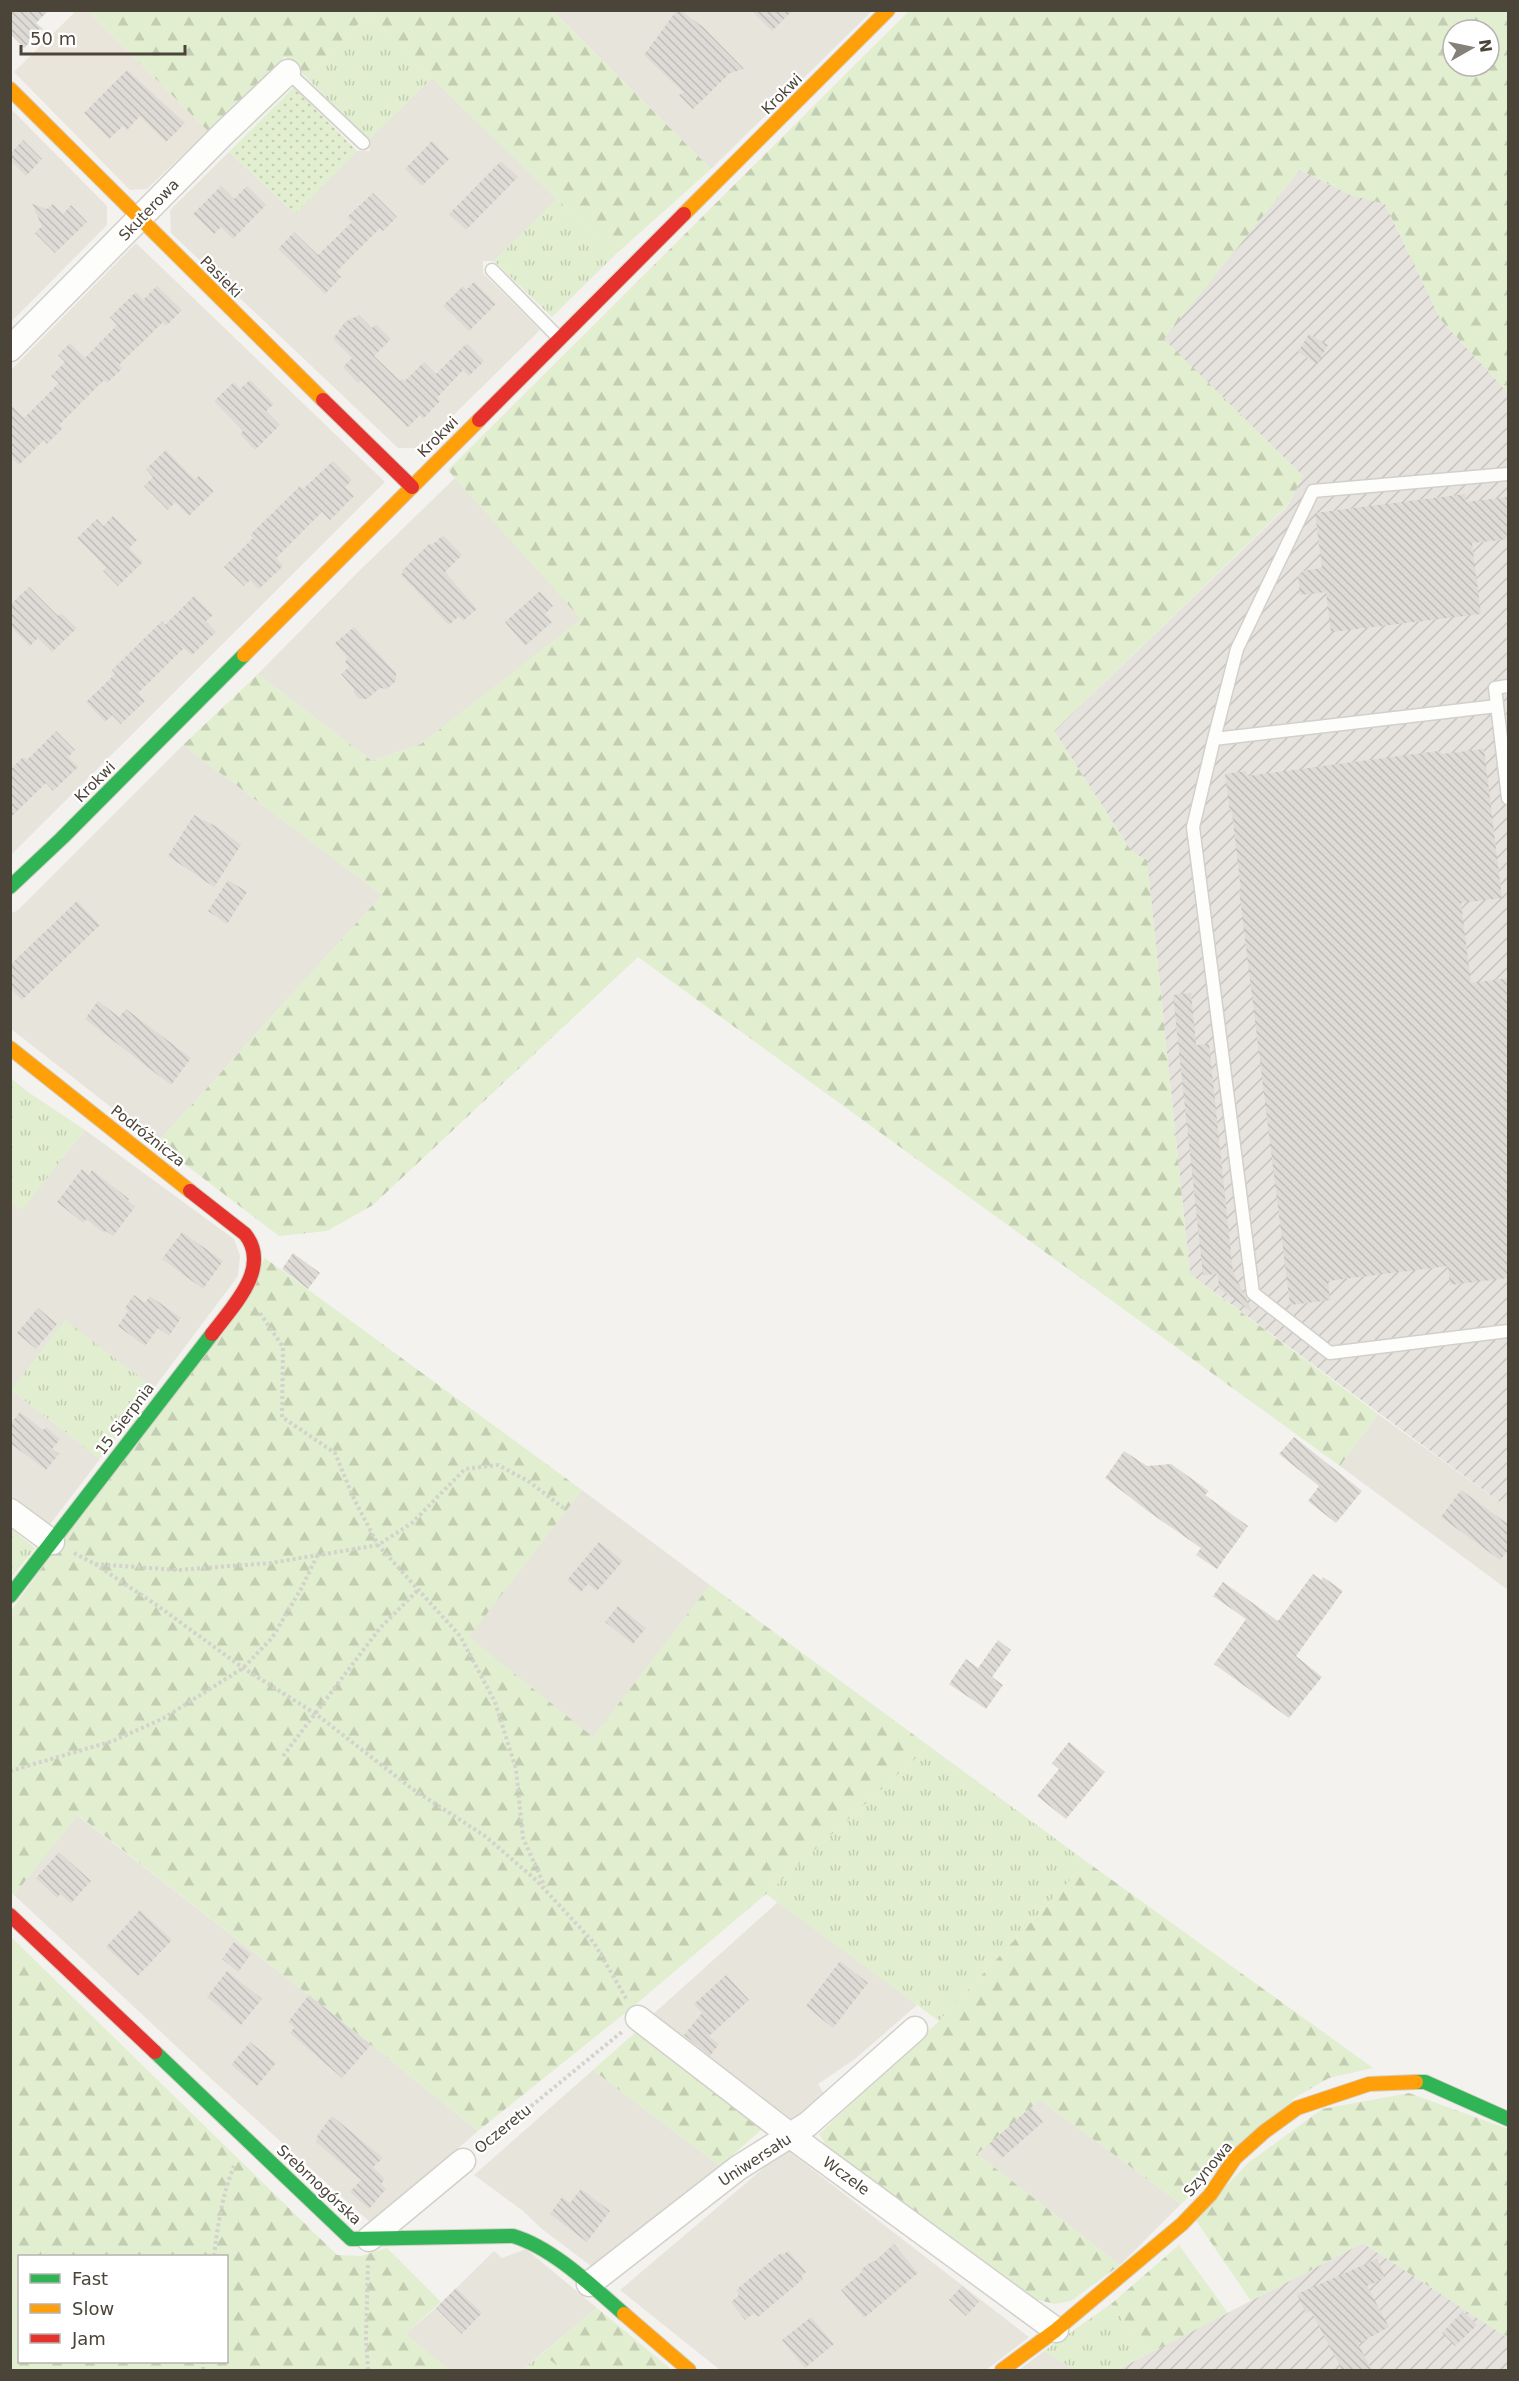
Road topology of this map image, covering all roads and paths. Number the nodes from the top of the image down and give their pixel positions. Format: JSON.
{"nodes":[{"id":1,"x":888,"y":10,"type":"edge"},
{"id":2,"x":288,"y":72,"type":"joint"},
{"id":3,"x":10,"y":89,"type":"edge"},
{"id":4,"x":363,"y":143,"type":"dead end"},
{"id":5,"x":141,"y":219,"type":"junction"},
{"id":6,"x":492,"y":270,"type":"dead end"},
{"id":7,"x":560,"y":339,"type":"junction"},
{"id":8,"x":10,"y":350,"type":"edge"},
{"id":9,"x":1509,"y":474,"type":"edge"},
{"id":10,"x":412,"y":487,"type":"junction"},
{"id":11,"x":1509,"y":686,"type":"edge"},
{"id":12,"x":1497,"y":706,"type":"junction"},
{"id":13,"x":1214,"y":739,"type":"junction"},
{"id":14,"x":1509,"y":798,"type":"edge"},
{"id":15,"x":10,"y":887,"type":"edge"},
{"id":16,"x":10,"y":1048,"type":"edge"},
{"id":17,"x":254,"y":1257,"type":"joint"},
{"id":18,"x":245,"y":1290,"type":"junction"},
{"id":19,"x":1509,"y":1331,"type":"edge"},
{"id":20,"x":566,"y":1510,"type":"dead end"},
{"id":21,"x":10,"y":1511,"type":"edge"},
{"id":22,"x":52,"y":1542,"type":"junction"},
{"id":23,"x":378,"y":1545,"type":"junction"},
{"id":24,"x":318,"y":1554,"type":"junction"},
{"id":25,"x":95,"y":1564,"type":"junction"},
{"id":26,"x":419,"y":1588,"type":"junction"},
{"id":27,"x":10,"y":1596,"type":"edge"},
{"id":28,"x":243,"y":1668,"type":"junction"},
{"id":29,"x":316,"y":1714,"type":"junction"},
{"id":30,"x":283,"y":1756,"type":"dead end"},
{"id":31,"x":10,"y":1771,"type":"edge"},
{"id":32,"x":547,"y":1892,"type":"junction"},
{"id":33,"x":10,"y":1915,"type":"edge"},
{"id":34,"x":638,"y":2018,"type":"junction"},
{"id":35,"x":915,"y":2029,"type":"dead end"},
{"id":36,"x":1509,"y":2119,"type":"edge"},
{"id":37,"x":791,"y":2136,"type":"junction"},
{"id":38,"x":253,"y":2145,"type":"junction"},
{"id":39,"x":463,"y":2162,"type":"joint"},
{"id":40,"x":369,"y":2239,"type":"junction"},
{"id":41,"x":214,"y":2255,"type":"edge"},
{"id":42,"x":589,"y":2284,"type":"junction"},
{"id":43,"x":1056,"y":2330,"type":"junction"},
{"id":44,"x":368,"y":2370,"type":"edge"},
{"id":45,"x":689,"y":2370,"type":"edge"},
{"id":46,"x":1002,"y":2370,"type":"edge"}],
"edges":[{"from":1,"to":7,"type":"street","name":"Krokwi"},
{"from":2,"to":4,"type":"lane"},
{"from":2,"to":5,"type":"street","name":"Skuterowa"},
{"from":3,"to":5,"type":"street","name":"Pasieki"},
{"from":5,"to":8,"type":"street","name":"Skuterowa"},
{"from":5,"to":10,"type":"street","name":"Pasieki"},
{"from":6,"to":7,"type":"lane"},
{"from":7,"to":10,"type":"street","name":"Krokwi"},
{"from":9,"to":13,"type":"lane"},
{"from":10,"to":15,"type":"street","name":"Krokwi"},
{"from":11,"to":12,"type":"lane"},
{"from":12,"to":13,"type":"lane"},
{"from":12,"to":14,"type":"lane"},
{"from":13,"to":19,"type":"lane"},
{"from":16,"to":17,"type":"street","name":"Podróżnicza"},
{"from":17,"to":18,"type":"street","name":"15 Sierpnia"},
{"from":18,"to":22,"type":"street","name":"15 Sierpnia"},
{"from":18,"to":23,"type":"path"},
{"from":20,"to":23,"type":"path"},
{"from":21,"to":22,"type":"street"},
{"from":22,"to":25,"type":"path"},
{"from":22,"to":27,"type":"street","name":"15 Sierpnia"},
{"from":23,"to":24,"type":"path"},
{"from":23,"to":26,"type":"path"},
{"from":24,"to":25,"type":"path"},
{"from":24,"to":28,"type":"path"},
{"from":25,"to":28,"type":"path"},
{"from":26,"to":29,"type":"path"},
{"from":26,"to":32,"type":"path"},
{"from":28,"to":29,"type":"path"},
{"from":28,"to":31,"type":"path"},
{"from":29,"to":30,"type":"path"},
{"from":29,"to":32,"type":"path"},
{"from":32,"to":34,"type":"path"},
{"from":33,"to":38,"type":"street","name":"Srebrnogórska"},
{"from":34,"to":37,"type":"street","name":"Wczele"},
{"from":34,"to":39,"type":"path","name":"Oczeretu"},
{"from":35,"to":37,"type":"street","name":"Uniwersału"},
{"from":36,"to":43,"type":"street","name":"Szynowa"},
{"from":37,"to":42,"type":"street","name":"Uniwersału"},
{"from":37,"to":43,"type":"street","name":"Wczele"},
{"from":38,"to":40,"type":"street","name":"Srebrnogórska"},
{"from":38,"to":41,"type":"path"},
{"from":39,"to":40,"type":"street","name":"Oczeretu"},
{"from":40,"to":42,"type":"street","name":"Srebrnogórska"},
{"from":40,"to":44,"type":"path"},
{"from":42,"to":45,"type":"street","name":"Srebrnogórska"},
{"from":43,"to":46,"type":"street","name":"Szynowa"}]}
